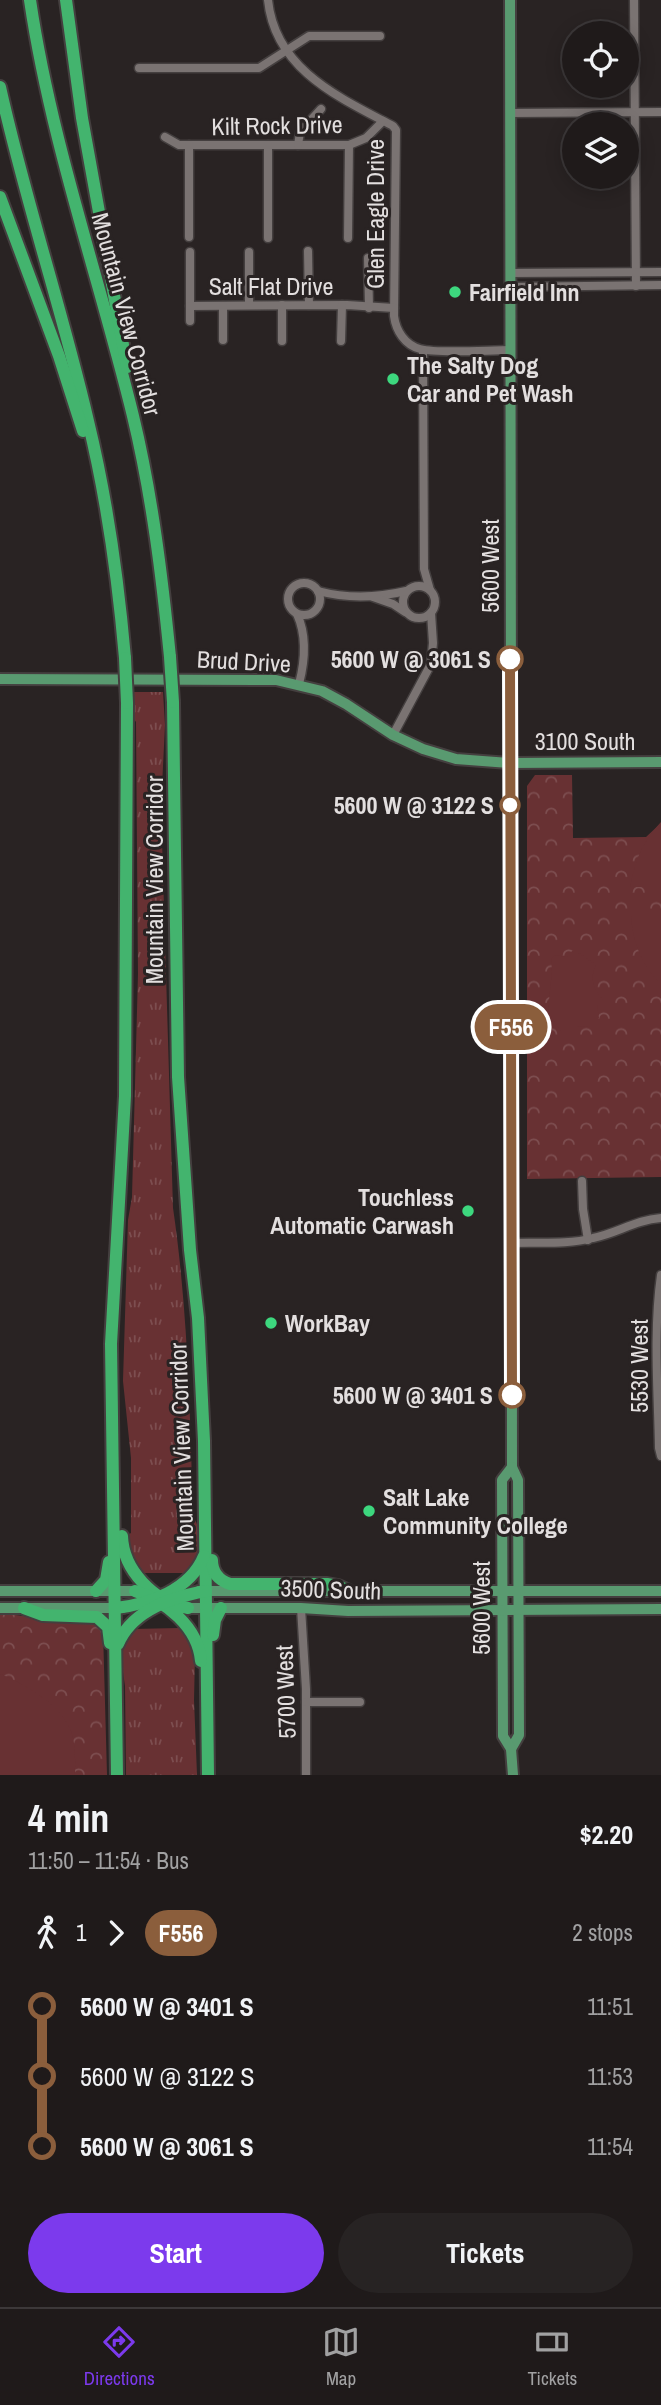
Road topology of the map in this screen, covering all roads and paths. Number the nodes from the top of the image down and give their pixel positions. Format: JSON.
{"nodes":[{"id":1,"x":30,"y":0,"type":"edge"},
{"id":2,"x":66,"y":0,"type":"edge"},
{"id":3,"x":268,"y":0,"type":"edge"},
{"id":4,"x":510,"y":0,"type":"edge"},
{"id":5,"x":634,"y":0,"type":"edge"},
{"id":6,"x":380,"y":36,"type":"dead end"},
{"id":7,"x":286,"y":51,"type":"junction"},
{"id":8,"x":139,"y":68,"type":"dead end"},
{"id":9,"x":0,"y":87,"type":"edge"},
{"id":10,"x":321,"y":109,"type":"dead end"},
{"id":11,"x":635,"y":112,"type":"edge"},
{"id":12,"x":639,"y":112,"type":"edge"},
{"id":13,"x":661,"y":112,"type":"edge"},
{"id":14,"x":510,"y":113,"type":"junction"},
{"id":15,"x":562,"y":113,"type":"edge"},
{"id":16,"x":383,"y":121,"type":"junction"},
{"id":17,"x":165,"y":137,"type":"dead end"},
{"id":18,"x":189,"y":145,"type":"junction"},
{"id":19,"x":268,"y":145,"type":"junction"},
{"id":20,"x":298,"y":145,"type":"junction"},
{"id":21,"x":349,"y":145,"type":"junction"},
{"id":22,"x":635,"y":189,"type":"edge"},
{"id":23,"x":0,"y":197,"type":"edge"},
{"id":24,"x":189,"y":237,"type":"dead end"},
{"id":25,"x":268,"y":238,"type":"dead end"},
{"id":26,"x":348,"y":239,"type":"dead end"},
{"id":27,"x":190,"y":251,"type":"dead end"},
{"id":28,"x":308,"y":251,"type":"dead end"},
{"id":29,"x":249,"y":252,"type":"dead end"},
{"id":30,"x":369,"y":258,"type":"dead end"},
{"id":31,"x":635,"y":272,"type":"junction"},
{"id":32,"x":661,"y":272,"type":"edge"},
{"id":33,"x":510,"y":273,"type":"junction"},
{"id":34,"x":661,"y":285,"type":"edge"},
{"id":35,"x":510,"y":286,"type":"junction"},
{"id":36,"x":636,"y":286,"type":"junction"},
{"id":37,"x":249,"y":305,"type":"junction"},
{"id":38,"x":282,"y":305,"type":"junction"},
{"id":39,"x":309,"y":305,"type":"junction"},
{"id":40,"x":342,"y":305,"type":"junction"},
{"id":41,"x":190,"y":306,"type":"junction"},
{"id":42,"x":223,"y":306,"type":"junction"},
{"id":43,"x":369,"y":308,"type":"junction"},
{"id":44,"x":394,"y":308,"type":"junction"},
{"id":45,"x":190,"y":321,"type":"dead end"},
{"id":46,"x":223,"y":340,"type":"dead end"},
{"id":47,"x":282,"y":341,"type":"dead end"},
{"id":48,"x":341,"y":341,"type":"dead end"},
{"id":49,"x":423,"y":350,"type":"junction"},
{"id":50,"x":510,"y":350,"type":"junction"},
{"id":51,"x":133,"y":416,"type":"junction"},
{"id":52,"x":424,"y":569,"type":"junction"},
{"id":53,"x":409,"y":589,"type":"junction"},
{"id":54,"x":430,"y":590,"type":"junction"},
{"id":55,"x":318,"y":591,"type":"junction"},
{"id":56,"x":341,"y":597,"type":"junction"},
{"id":57,"x":373,"y":597,"type":"junction"},
{"id":58,"x":319,"y":605,"type":"junction"},
{"id":59,"x":297,"y":614,"type":"junction"},
{"id":60,"x":310,"y":614,"type":"junction"},
{"id":61,"x":407,"y":614,"type":"junction"},
{"id":62,"x":430,"y":614,"type":"junction"},
{"id":63,"x":421,"y":618,"type":"junction"},
{"id":64,"x":122,"y":620,"type":"junction"},
{"id":65,"x":432,"y":631,"type":"junction"},
{"id":66,"x":304,"y":633,"type":"junction"},
{"id":67,"x":0,"y":679,"type":"edge"},
{"id":68,"x":299,"y":684,"type":"junction"},
{"id":69,"x":393,"y":735,"type":"junction"},
{"id":70,"x":661,"y":762,"type":"edge"},
{"id":71,"x":509,"y":763,"type":"junction"},
{"id":72,"x":582,"y":1181,"type":"dead end"},
{"id":73,"x":661,"y":1218,"type":"edge"},
{"id":74,"x":588,"y":1240,"type":"junction"},
{"id":75,"x":512,"y":1243,"type":"junction"},
{"id":76,"x":661,"y":1275,"type":"edge"},
{"id":77,"x":111,"y":1383,"type":"junction"},
{"id":78,"x":113,"y":1419,"type":"junction"},
{"id":79,"x":204,"y":1441,"type":"junction"},
{"id":80,"x":661,"y":1456,"type":"edge"},
{"id":81,"x":512,"y":1467,"type":"junction"},
{"id":82,"x":206,"y":1551,"type":"junction"},
{"id":83,"x":0,"y":1591,"type":"edge"},
{"id":84,"x":96,"y":1591,"type":"junction"},
{"id":85,"x":116,"y":1591,"type":"junction"},
{"id":86,"x":135,"y":1591,"type":"joint"},
{"id":87,"x":206,"y":1591,"type":"junction"},
{"id":88,"x":349,"y":1591,"type":"junction"},
{"id":89,"x":502,"y":1591,"type":"junction"},
{"id":90,"x":518,"y":1591,"type":"junction"},
{"id":91,"x":661,"y":1591,"type":"edge"},
{"id":92,"x":161,"y":1600,"type":"junction"},
{"id":93,"x":0,"y":1608,"type":"edge"},
{"id":94,"x":24,"y":1608,"type":"junction"},
{"id":95,"x":116,"y":1608,"type":"junction"},
{"id":96,"x":188,"y":1608,"type":"joint"},
{"id":97,"x":207,"y":1608,"type":"junction"},
{"id":98,"x":221,"y":1608,"type":"junction"},
{"id":99,"x":300,"y":1608,"type":"junction"},
{"id":100,"x":661,"y":1609,"type":"edge"},
{"id":101,"x":502,"y":1611,"type":"junction"},
{"id":102,"x":519,"y":1611,"type":"junction"},
{"id":103,"x":116,"y":1649,"type":"junction"},
{"id":104,"x":306,"y":1702,"type":"junction"},
{"id":105,"x":359,"y":1702,"type":"dead end"},
{"id":106,"x":511,"y":1749,"type":"junction"},
{"id":107,"x":208,"y":1752,"type":"junction"},
{"id":108,"x":117,"y":1755,"type":"junction"},
{"id":109,"x":117,"y":1775,"type":"edge"},
{"id":110,"x":209,"y":1775,"type":"edge"},
{"id":111,"x":306,"y":1775,"type":"edge"},
{"id":112,"x":513,"y":1775,"type":"edge"}],
"edges":[{"from":1,"to":51,"type":"highway","name":"Mountain View Corridor"},
{"from":2,"to":51,"type":"highway"},
{"from":3,"to":7,"type":"street","name":"Glen Eagle Drive"},
{"from":4,"to":14,"type":"main road","name":"5600 West"},
{"from":5,"to":11,"type":"street"},
{"from":6,"to":7,"type":"street"},
{"from":7,"to":8,"type":"street"},
{"from":7,"to":16,"type":"street","name":"Glen Eagle Drive"},
{"from":9,"to":64,"type":"highway","name":"Mountain View Corridor"},
{"from":10,"to":20,"type":"street"},
{"from":12,"to":13,"type":"street"},
{"from":14,"to":15,"type":"street"},
{"from":14,"to":33,"type":"main road","name":"5600 West"},
{"from":16,"to":21,"type":"street","name":"Kilt Rock Drive"},
{"from":16,"to":44,"type":"street","name":"Glen Eagle Drive"},
{"from":17,"to":18,"type":"street","name":"Kilt Rock Drive"},
{"from":18,"to":19,"type":"street","name":"Kilt Rock Drive"},
{"from":18,"to":24,"type":"street"},
{"from":19,"to":20,"type":"street","name":"Kilt Rock Drive"},
{"from":19,"to":25,"type":"street"},
{"from":20,"to":21,"type":"street","name":"Kilt Rock Drive"},
{"from":21,"to":26,"type":"street"},
{"from":22,"to":31,"type":"street"},
{"from":23,"to":64,"type":"highway"},
{"from":27,"to":41,"type":"street"},
{"from":28,"to":39,"type":"street"},
{"from":29,"to":37,"type":"street"},
{"from":30,"to":43,"type":"street"},
{"from":31,"to":32,"type":"street"},
{"from":31,"to":33,"type":"street"},
{"from":31,"to":36,"type":"street"},
{"from":33,"to":35,"type":"main road","name":"5600 West"},
{"from":34,"to":36,"type":"street"},
{"from":35,"to":36,"type":"street"},
{"from":35,"to":50,"type":"main road","name":"5600 West"},
{"from":37,"to":38,"type":"street","name":"Salt Flat Drive"},
{"from":37,"to":42,"type":"street","name":"Salt Flat Drive"},
{"from":38,"to":39,"type":"street","name":"Salt Flat Drive"},
{"from":38,"to":47,"type":"street"},
{"from":39,"to":40,"type":"street","name":"Salt Flat Drive"},
{"from":40,"to":43,"type":"street","name":"Salt Flat Drive"},
{"from":40,"to":48,"type":"street"},
{"from":41,"to":42,"type":"street","name":"Salt Flat Drive"},
{"from":41,"to":45,"type":"street"},
{"from":42,"to":46,"type":"street"},
{"from":43,"to":44,"type":"street","name":"Salt Flat Drive"},
{"from":44,"to":49,"type":"street","name":"Glen Eagle Drive"},
{"from":49,"to":50,"type":"street"},
{"from":49,"to":52,"type":"street"},
{"from":50,"to":71,"type":"main road","name":"5600 West"},
{"from":51,"to":79,"type":"highway","name":"Mountain View Corridor","bridge":true},
{"from":52,"to":53,"type":"street"},
{"from":52,"to":54,"type":"street"},
{"from":53,"to":54,"type":"street"},
{"from":53,"to":57,"type":"street"},
{"from":53,"to":61,"type":"street"},
{"from":54,"to":62,"type":"street"},
{"from":55,"to":56,"type":"street"},
{"from":55,"to":58,"type":"street"},
{"from":55,"to":59,"type":"street"},
{"from":56,"to":57,"type":"street"},
{"from":56,"to":58,"type":"street"},
{"from":57,"to":61,"type":"street"},
{"from":58,"to":60,"type":"street"},
{"from":59,"to":60,"type":"street"},
{"from":59,"to":66,"type":"street"},
{"from":60,"to":66,"type":"street"},
{"from":61,"to":63,"type":"street"},
{"from":62,"to":63,"type":"street"},
{"from":62,"to":65,"type":"street"},
{"from":63,"to":65,"type":"street"},
{"from":64,"to":77,"type":"highway","name":"Mountain View Corridor","bridge":true},
{"from":65,"to":69,"type":"street"},
{"from":66,"to":68,"type":"street"},
{"from":67,"to":68,"type":"main road","name":"Brud Drive"},
{"from":68,"to":69,"type":"main road","name":"Brud Drive"},
{"from":69,"to":71,"type":"main road","name":"Brud Drive"},
{"from":70,"to":71,"type":"main road","name":"3100 South"},
{"from":71,"to":75,"type":"main road","name":"5600 West"},
{"from":72,"to":74,"type":"street"},
{"from":73,"to":74,"type":"street"},
{"from":74,"to":75,"type":"street"},
{"from":75,"to":81,"type":"main road","name":"5600 West"},
{"from":76,"to":80,"type":"street","name":"5530 West"},
{"from":77,"to":78,"type":"highway","name":"Mountain View Corridor"},
{"from":77,"to":84,"type":"highway"},
{"from":78,"to":85,"type":"highway","name":"Mountain View Corridor"},
{"from":78,"to":92,"type":"highway"},
{"from":79,"to":82,"type":"highway","name":"Mountain View Corridor"},
{"from":79,"to":88,"type":"highway"},
{"from":81,"to":89,"type":"main road","name":"5600 West"},
{"from":81,"to":90,"type":"main road","name":"5600 West"},
{"from":82,"to":87,"type":"highway","name":"Mountain View Corridor"},
{"from":82,"to":92,"type":"highway"},
{"from":83,"to":84,"type":"main road"},
{"from":84,"to":85,"type":"main road"},
{"from":85,"to":86,"type":"main road"},
{"from":85,"to":95,"type":"highway","name":"Mountain View Corridor"},
{"from":86,"to":92,"type":"highway"},
{"from":87,"to":88,"type":"main road","name":"3500 South"},
{"from":87,"to":92,"type":"highway"},
{"from":87,"to":97,"type":"highway","name":"Mountain View Corridor"},
{"from":88,"to":89,"type":"main road","name":"3500 South"},
{"from":89,"to":90,"type":"main road","name":"3500 South"},
{"from":89,"to":101,"type":"main road","name":"5600 West"},
{"from":90,"to":91,"type":"main road","name":"3500 South"},
{"from":90,"to":102,"type":"main road","name":"5600 West"},
{"from":92,"to":95,"type":"highway"},
{"from":92,"to":96,"type":"highway"},
{"from":92,"to":103,"type":"highway"},
{"from":92,"to":107,"type":"highway"},
{"from":93,"to":94,"type":"main road"},
{"from":94,"to":95,"type":"main road"},
{"from":94,"to":108,"type":"highway"},
{"from":95,"to":103,"type":"highway","name":"Mountain View Corridor"},
{"from":96,"to":97,"type":"main road","name":"3500 South"},
{"from":97,"to":98,"type":"main road","name":"3500 South"},
{"from":97,"to":107,"type":"highway","name":"Mountain View Corridor"},
{"from":98,"to":99,"type":"main road","name":"3500 South"},
{"from":98,"to":110,"type":"highway"},
{"from":99,"to":101,"type":"main road","name":"3500 South"},
{"from":99,"to":104,"type":"street","name":"5700 West"},
{"from":100,"to":102,"type":"main road","name":"3500 South"},
{"from":101,"to":102,"type":"main road","name":"3500 South"},
{"from":101,"to":106,"type":"main road","name":"5600 West"},
{"from":102,"to":106,"type":"main road","name":"5600 West"},
{"from":103,"to":108,"type":"highway","name":"Mountain View Corridor"},
{"from":104,"to":105,"type":"street"},
{"from":104,"to":111,"type":"street","name":"5700 West"},
{"from":106,"to":112,"type":"main road","name":"5600 West"},
{"from":107,"to":110,"type":"highway","name":"Mountain View Corridor"},
{"from":108,"to":109,"type":"highway","name":"Mountain View Corridor"}]}
